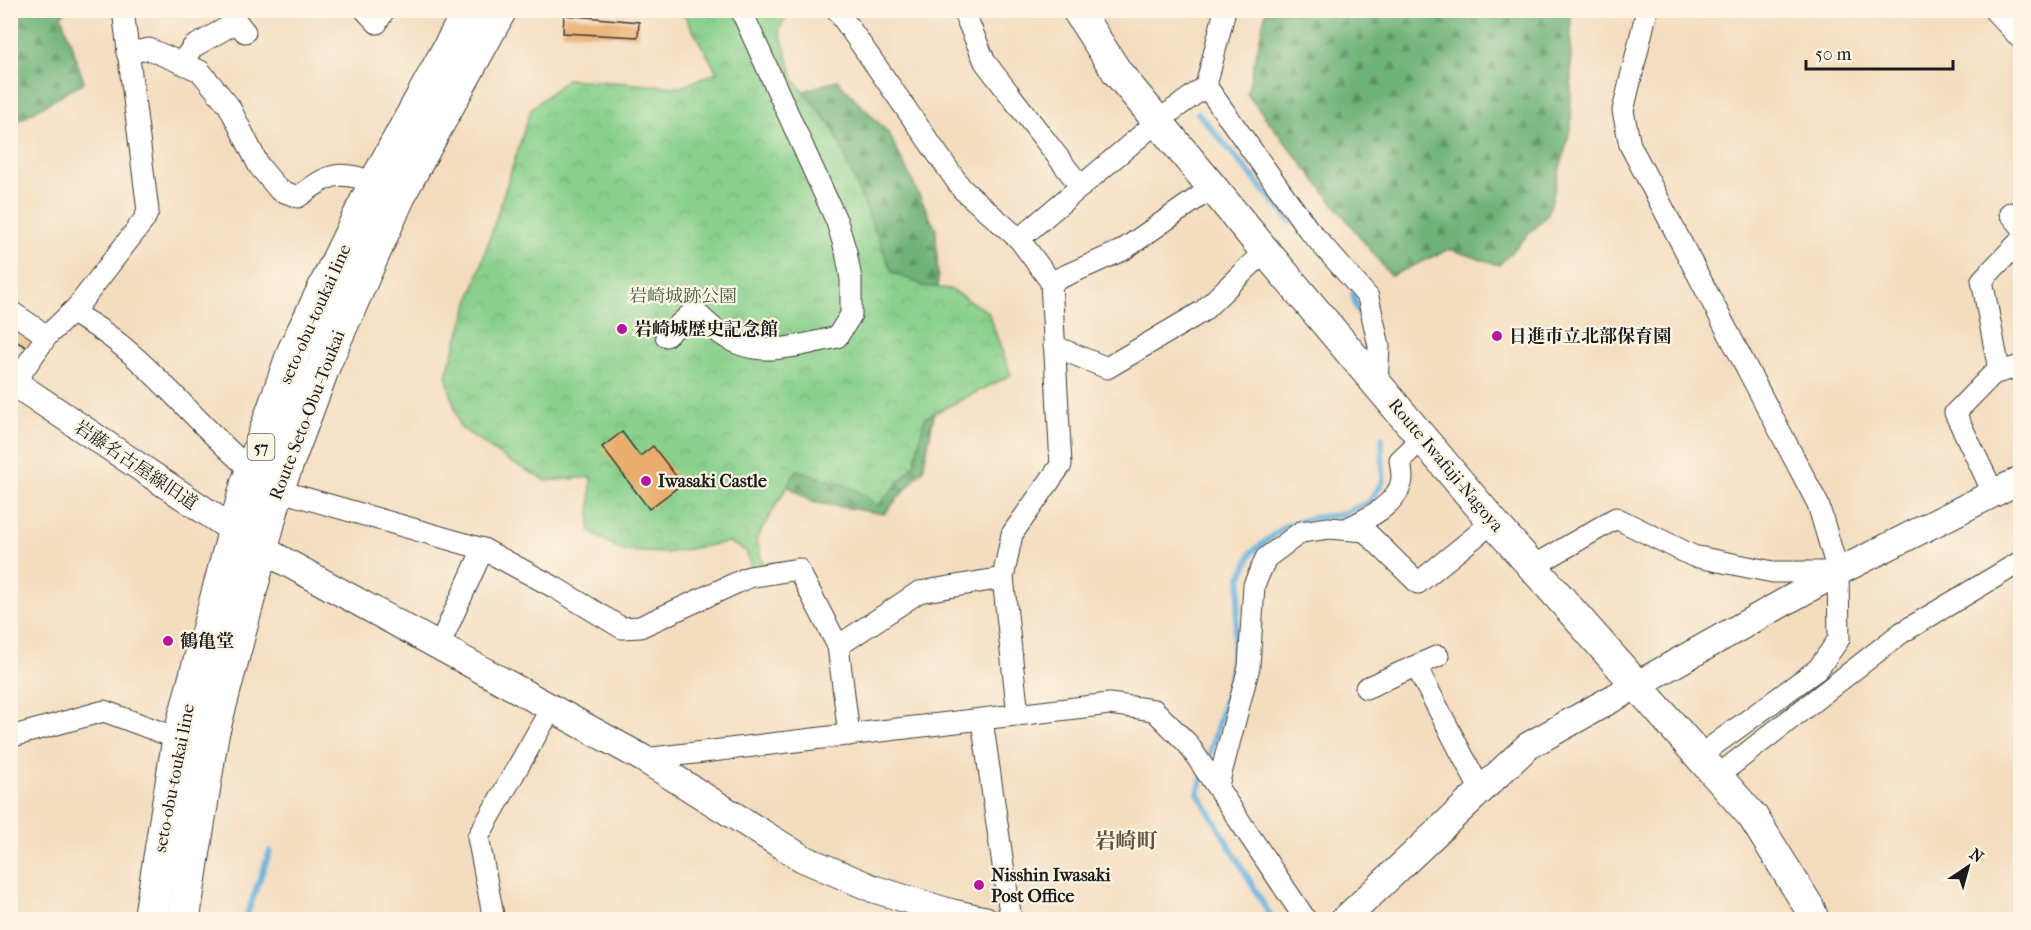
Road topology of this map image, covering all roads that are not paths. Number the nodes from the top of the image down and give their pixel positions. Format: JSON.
{"nodes":[{"id":1,"x":123,"y":10,"type":"edge"},
{"id":2,"x":364,"y":10,"type":"edge"},
{"id":3,"x":384,"y":10,"type":"edge"},
{"id":4,"x":470,"y":10,"type":"edge"},
{"id":5,"x":500,"y":10,"type":"edge"},
{"id":6,"x":741,"y":10,"type":"edge"},
{"id":7,"x":837,"y":10,"type":"edge"},
{"id":8,"x":963,"y":10,"type":"edge"},
{"id":9,"x":1077,"y":10,"type":"edge"},
{"id":10,"x":1225,"y":10,"type":"edge"},
{"id":11,"x":1647,"y":10,"type":"edge"},
{"id":12,"x":1994,"y":10,"type":"edge"},
{"id":13,"x":245,"y":32,"type":"dead end"},
{"id":14,"x":2020,"y":38,"type":"edge"},
{"id":15,"x":127,"y":53,"type":"junction"},
{"id":16,"x":181,"y":63,"type":"junction"},
{"id":17,"x":1206,"y":86,"type":"junction"},
{"id":18,"x":1158,"y":121,"type":"junction"},
{"id":19,"x":376,"y":182,"type":"junction"},
{"id":20,"x":1081,"y":187,"type":"junction"},
{"id":21,"x":1213,"y":187,"type":"junction"},
{"id":22,"x":1019,"y":239,"type":"junction"},
{"id":23,"x":2020,"y":241,"type":"edge"},
{"id":24,"x":1265,"y":250,"type":"junction"},
{"id":25,"x":1051,"y":282,"type":"junction"},
{"id":26,"x":10,"y":311,"type":"edge"},
{"id":27,"x":71,"y":313,"type":"junction"},
{"id":28,"x":47,"y":336,"type":"junction"},
{"id":29,"x":666,"y":336,"type":"dead end"},
{"id":30,"x":1054,"y":346,"type":"junction"},
{"id":31,"x":2020,"y":366,"type":"edge"},
{"id":32,"x":1999,"y":370,"type":"junction"},
{"id":33,"x":13,"y":382,"type":"edge"},
{"id":34,"x":1377,"y":384,"type":"junction"},
{"id":35,"x":1423,"y":438,"type":"junction"},
{"id":36,"x":265,"y":480,"type":"junction"},
{"id":37,"x":2020,"y":480,"type":"edge"},
{"id":38,"x":1994,"y":494,"type":"junction"},
{"id":39,"x":1493,"y":522,"type":"junction"},
{"id":40,"x":1346,"y":529,"type":"junction"},
{"id":41,"x":235,"y":532,"type":"junction"},
{"id":42,"x":262,"y":549,"type":"junction"},
{"id":43,"x":483,"y":549,"type":"junction"},
{"id":44,"x":2020,"y":562,"type":"edge"},
{"id":45,"x":1534,"y":566,"type":"junction"},
{"id":46,"x":1838,"y":572,"type":"junction"},
{"id":47,"x":1004,"y":578,"type":"junction"},
{"id":48,"x":439,"y":646,"type":"junction"},
{"id":49,"x":838,"y":646,"type":"junction"},
{"id":50,"x":1438,"y":656,"type":"dead end"},
{"id":51,"x":1416,"y":666,"type":"junction"},
{"id":52,"x":1636,"y":684,"type":"junction"},
{"id":53,"x":1366,"y":688,"type":"dead end"},
{"id":54,"x":552,"y":707,"type":"junction"},
{"id":55,"x":1018,"y":715,"type":"junction"},
{"id":56,"x":981,"y":720,"type":"junction"},
{"id":57,"x":849,"y":735,"type":"junction"},
{"id":58,"x":10,"y":737,"type":"edge"},
{"id":59,"x":178,"y":739,"type":"junction"},
{"id":60,"x":644,"y":759,"type":"junction"},
{"id":61,"x":1707,"y":766,"type":"junction"},
{"id":62,"x":1209,"y":772,"type":"junction"},
{"id":63,"x":1481,"y":791,"type":"junction"},
{"id":64,"x":952,"y":916,"type":"edge"},
{"id":65,"x":150,"y":920,"type":"edge"},
{"id":66,"x":183,"y":920,"type":"edge"},
{"id":67,"x":494,"y":920,"type":"edge"},
{"id":68,"x":985,"y":920,"type":"edge"},
{"id":69,"x":1011,"y":920,"type":"edge"},
{"id":70,"x":1306,"y":920,"type":"edge"},
{"id":71,"x":1344,"y":920,"type":"edge"},
{"id":72,"x":1814,"y":920,"type":"edge"}],
"edges":[{"from":1,"to":15,"type":"street"},
{"from":2,"to":3,"type":"street"},
{"from":4,"to":19,"type":"main road","name":"seto-obu-toukai line","number":"57"},
{"from":5,"to":36,"type":"main road","name":"Route Seto-Obu-Toukai","number":"57"},
{"from":6,"to":29,"type":"street"},
{"from":7,"to":22,"type":"street"},
{"from":8,"to":20,"type":"street"},
{"from":9,"to":18,"type":"main road","name":"Route Iwafuji-Nagoya"},
{"from":10,"to":17,"type":"street"},
{"from":11,"to":46,"type":"street"},
{"from":12,"to":14,"type":"street"},
{"from":13,"to":16,"type":"street"},
{"from":15,"to":16,"type":"street"},
{"from":15,"to":27,"type":"street"},
{"from":16,"to":19,"type":"street"},
{"from":17,"to":18,"type":"street"},
{"from":17,"to":34,"type":"street"},
{"from":18,"to":20,"type":"street"},
{"from":18,"to":21,"type":"main road","name":"Route Iwafuji-Nagoya"},
{"from":19,"to":36,"type":"main road","name":"seto-obu-toukai line","number":"57"},
{"from":20,"to":22,"type":"street"},
{"from":21,"to":24,"type":"main road","name":"Route Iwafuji-Nagoya"},
{"from":21,"to":25,"type":"street"},
{"from":22,"to":25,"type":"street"},
{"from":23,"to":32,"type":"street"},
{"from":24,"to":30,"type":"street"},
{"from":24,"to":34,"type":"main road","name":"Route Iwafuji-Nagoya"},
{"from":25,"to":30,"type":"street"},
{"from":26,"to":28,"type":"street"},
{"from":27,"to":28,"type":"street"},
{"from":27,"to":36,"type":"street"},
{"from":28,"to":33,"type":"street"},
{"from":30,"to":47,"type":"street"},
{"from":31,"to":32,"type":"street"},
{"from":32,"to":38,"type":"street"},
{"from":33,"to":41,"type":"street","name":"岩藤名古屋線旧道"},
{"from":34,"to":35,"type":"main road","name":"Route Iwafuji-Nagoya"},
{"from":35,"to":39,"type":"main road","name":"Route Iwafuji-Nagoya"},
{"from":35,"to":40,"type":"street"},
{"from":36,"to":41,"type":"main road","name":"seto-obu-toukai line","number":"57"},
{"from":36,"to":42,"type":"main road","name":"Route Seto-Obu-Toukai","number":"57"},
{"from":36,"to":43,"type":"street"},
{"from":37,"to":38,"type":"street"},
{"from":38,"to":46,"type":"street"},
{"from":39,"to":40,"type":"street"},
{"from":39,"to":45,"type":"main road","name":"Route Iwafuji-Nagoya"},
{"from":40,"to":62,"type":"street"},
{"from":41,"to":42,"type":"street","name":"岩藤名古屋線旧道"},
{"from":41,"to":59,"type":"main road","name":"seto-obu-toukai line","number":"57"},
{"from":42,"to":48,"type":"street","name":"岩藤名古屋線旧道"},
{"from":42,"to":66,"type":"main road","name":"Route Seto-Obu-Toukai","number":"57"},
{"from":43,"to":48,"type":"street"},
{"from":43,"to":49,"type":"street"},
{"from":44,"to":61,"type":"street"},
{"from":45,"to":46,"type":"street"},
{"from":45,"to":52,"type":"main road","name":"Route Iwafuji-Nagoya"},
{"from":46,"to":52,"type":"street"},
{"from":46,"to":61,"type":"street"},
{"from":47,"to":49,"type":"street"},
{"from":47,"to":55,"type":"street"},
{"from":48,"to":54,"type":"street","name":"岩藤名古屋線旧道"},
{"from":49,"to":57,"type":"street"},
{"from":50,"to":51,"type":"street"},
{"from":51,"to":53,"type":"street"},
{"from":51,"to":63,"type":"street"},
{"from":52,"to":61,"type":"main road","name":"Route Iwafuji-Nagoya"},
{"from":52,"to":63,"type":"street"},
{"from":54,"to":60,"type":"street","name":"岩藤名古屋線旧道"},
{"from":54,"to":67,"type":"street"},
{"from":55,"to":56,"type":"street"},
{"from":55,"to":62,"type":"street"},
{"from":56,"to":57,"type":"street"},
{"from":56,"to":69,"type":"street"},
{"from":57,"to":60,"type":"street"},
{"from":58,"to":59,"type":"street"},
{"from":59,"to":65,"type":"main road","name":"seto-obu-toukai line","number":"57"},
{"from":60,"to":64,"type":"street","name":"岩藤名古屋線旧道"},
{"from":61,"to":72,"type":"main road","name":"Route Iwafuji-Nagoya"},
{"from":62,"to":70,"type":"street"},
{"from":63,"to":71,"type":"street"},
{"from":64,"to":68,"type":"street","name":"岩藤名古屋線旧道"}]}
